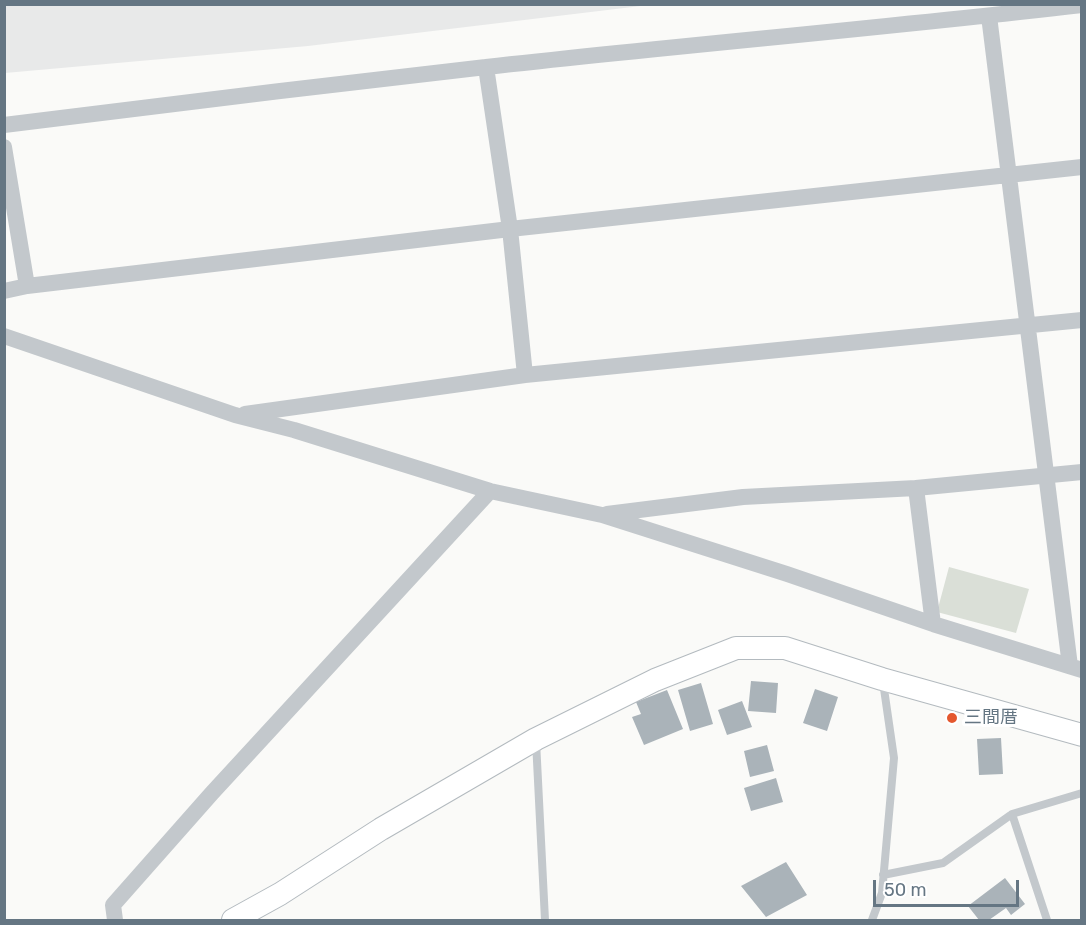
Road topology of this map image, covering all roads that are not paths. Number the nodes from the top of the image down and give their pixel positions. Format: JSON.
{"nodes":[{"id":1,"x":1082,"y":5,"type":"edge"},
{"id":2,"x":990,"y":16,"type":"junction"},
{"id":3,"x":486,"y":67,"type":"junction"},
{"id":4,"x":4,"y":125,"type":"edge"},
{"id":5,"x":4,"y":147,"type":"edge"},
{"id":6,"x":1082,"y":167,"type":"edge"},
{"id":7,"x":1009,"y":175,"type":"junction"},
{"id":8,"x":510,"y":229,"type":"junction"},
{"id":9,"x":27,"y":286,"type":"junction"},
{"id":10,"x":4,"y":291,"type":"edge"},
{"id":11,"x":1082,"y":320,"type":"edge"},
{"id":12,"x":1028,"y":327,"type":"junction"},
{"id":13,"x":4,"y":336,"type":"edge"},
{"id":14,"x":525,"y":375,"type":"junction"},
{"id":15,"x":235,"y":415,"type":"junction"},
{"id":16,"x":1082,"y":472,"type":"edge"},
{"id":17,"x":1046,"y":476,"type":"junction"},
{"id":18,"x":916,"y":488,"type":"junction"},
{"id":19,"x":490,"y":491,"type":"junction"},
{"id":20,"x":602,"y":515,"type":"junction"},
{"id":21,"x":1073,"y":623,"type":"edge"},
{"id":22,"x":933,"y":624,"type":"junction"},
{"id":23,"x":1076,"y":668,"type":"edge"},
{"id":24,"x":882,"y":679,"type":"junction"},
{"id":25,"x":1082,"y":735,"type":"edge"},
{"id":26,"x":536,"y":739,"type":"junction"},
{"id":27,"x":1082,"y":793,"type":"edge"},
{"id":28,"x":1012,"y":814,"type":"junction"},
{"id":29,"x":884,"y":875,"type":"junction"},
{"id":30,"x":115,"y":921,"type":"edge"},
{"id":31,"x":233,"y":921,"type":"edge"},
{"id":32,"x":544,"y":921,"type":"edge"},
{"id":33,"x":872,"y":921,"type":"edge"},
{"id":34,"x":1047,"y":921,"type":"edge"}],
"edges":[{"from":1,"to":2,"type":"street"},
{"from":2,"to":3,"type":"street"},
{"from":2,"to":7,"type":"street"},
{"from":3,"to":4,"type":"street"},
{"from":3,"to":8,"type":"street"},
{"from":5,"to":9,"type":"street"},
{"from":6,"to":7,"type":"street"},
{"from":7,"to":8,"type":"street"},
{"from":7,"to":12,"type":"street"},
{"from":8,"to":9,"type":"street"},
{"from":8,"to":14,"type":"street"},
{"from":9,"to":10,"type":"street"},
{"from":11,"to":12,"type":"street"},
{"from":12,"to":14,"type":"street"},
{"from":12,"to":17,"type":"street"},
{"from":13,"to":15,"type":"street"},
{"from":14,"to":15,"type":"street"},
{"from":15,"to":19,"type":"street"},
{"from":16,"to":17,"type":"street"},
{"from":17,"to":18,"type":"street"},
{"from":17,"to":21,"type":"street"},
{"from":18,"to":20,"type":"street"},
{"from":18,"to":22,"type":"street"},
{"from":19,"to":20,"type":"street"},
{"from":19,"to":30,"type":"street"},
{"from":20,"to":22,"type":"street"},
{"from":21,"to":23,"type":"street"},
{"from":22,"to":23,"type":"street"},
{"from":24,"to":25,"type":"main road"},
{"from":24,"to":26,"type":"main road"},
{"from":24,"to":29,"type":"lane"},
{"from":26,"to":31,"type":"main road"},
{"from":26,"to":32,"type":"lane"},
{"from":27,"to":28,"type":"lane"},
{"from":28,"to":29,"type":"lane"},
{"from":28,"to":34,"type":"lane"},
{"from":29,"to":33,"type":"lane"}]}
